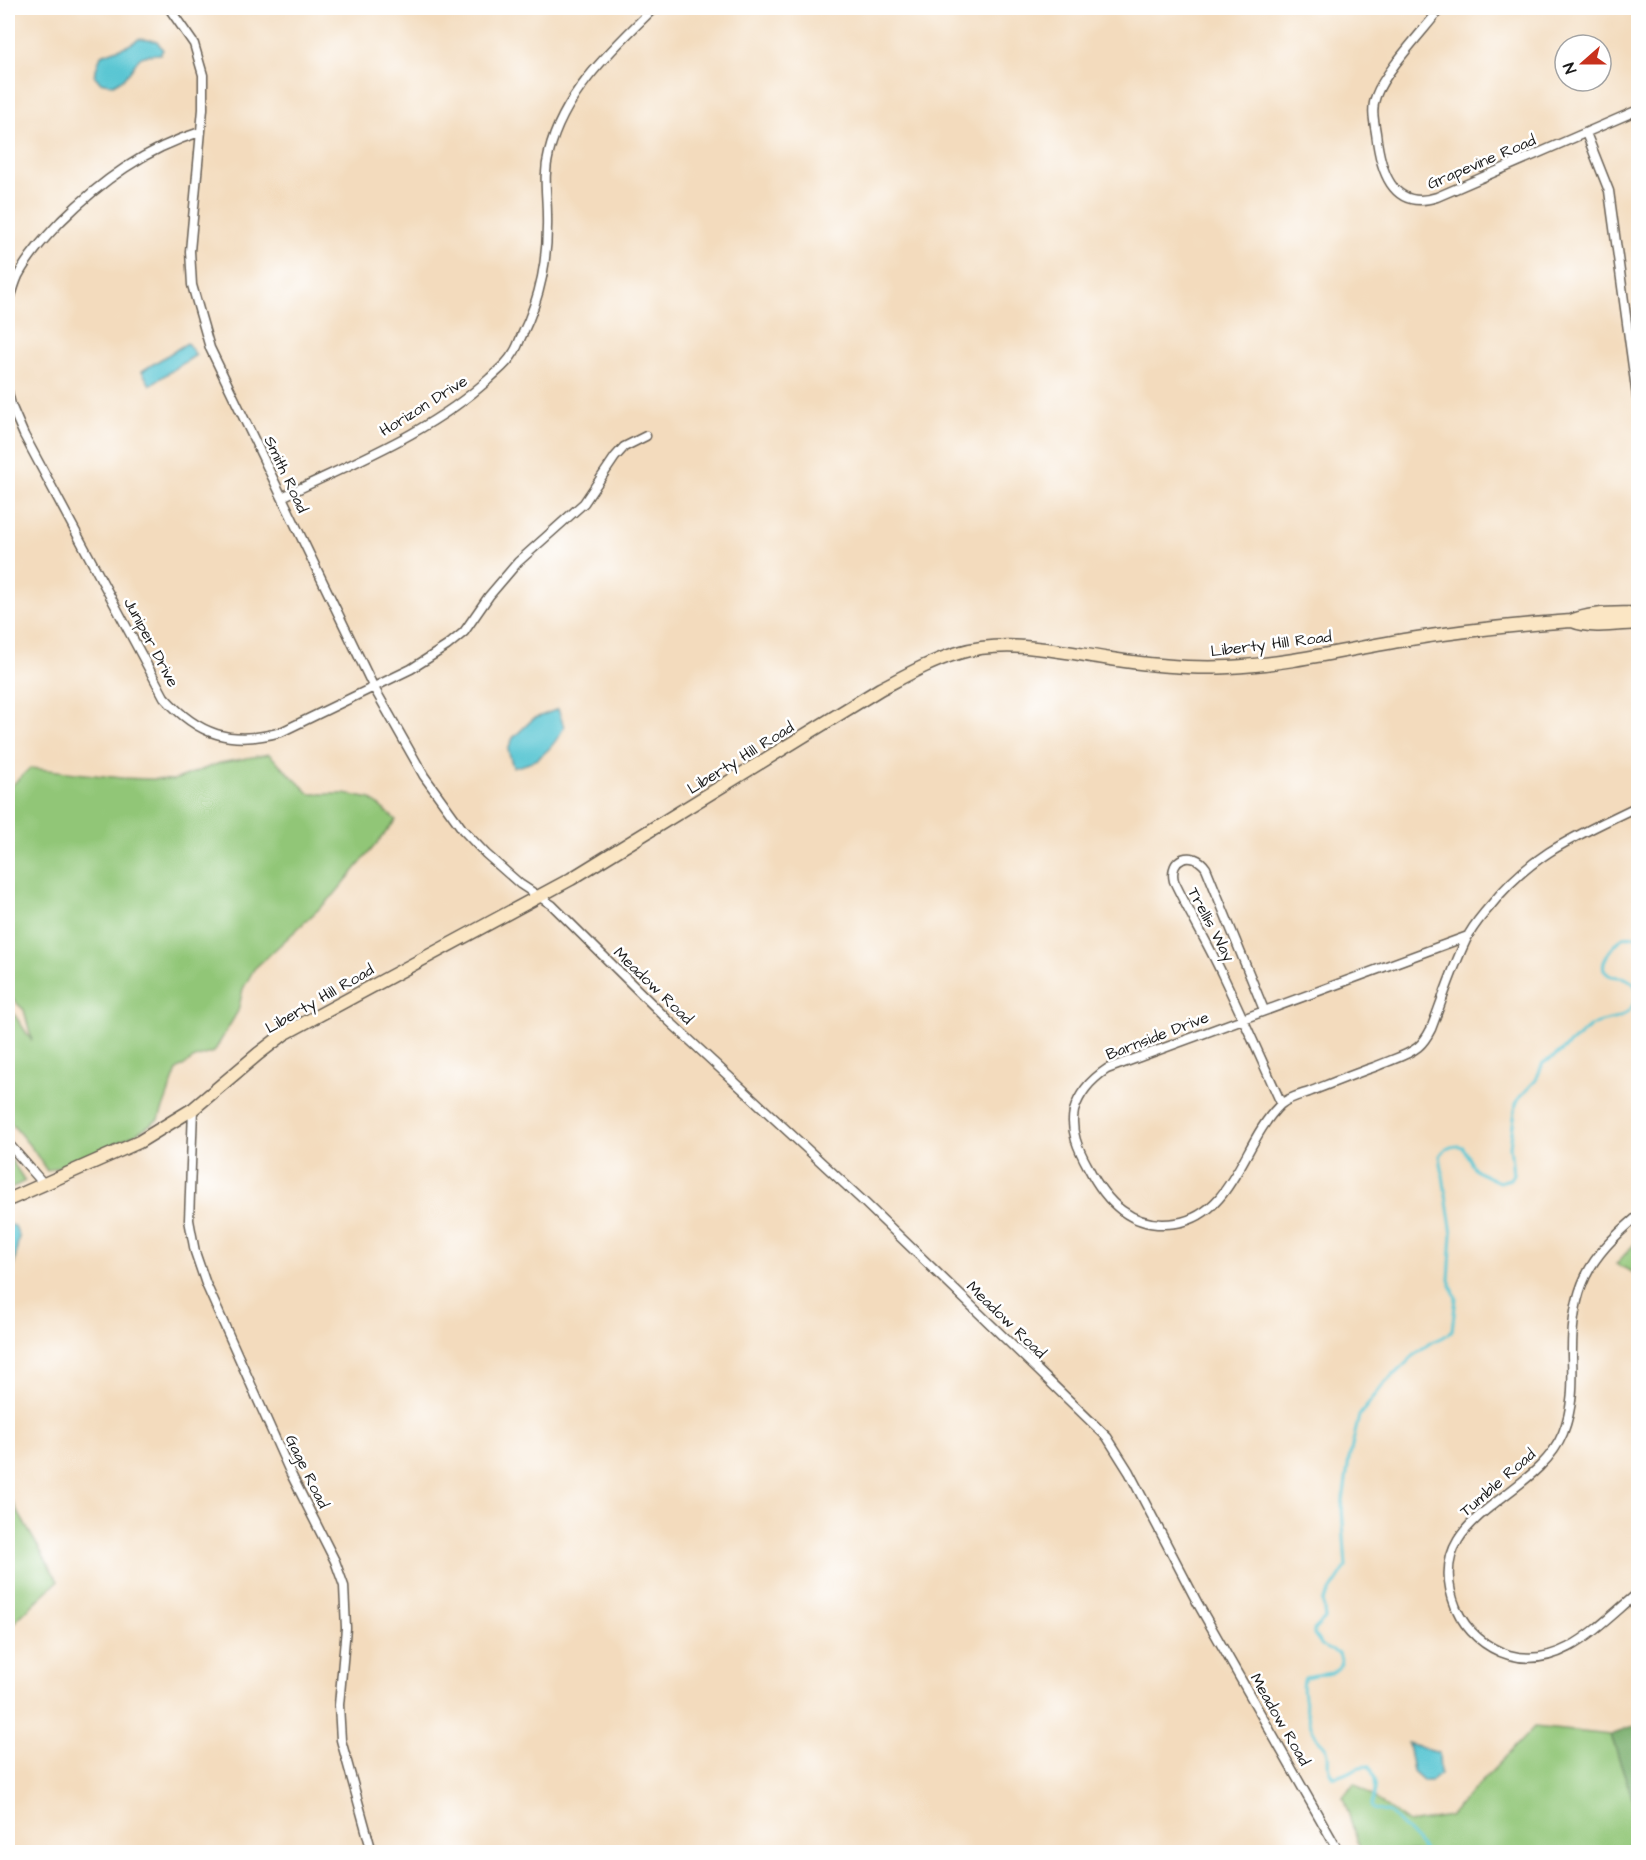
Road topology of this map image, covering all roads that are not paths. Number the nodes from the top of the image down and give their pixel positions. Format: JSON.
{"nodes":[{"id":1,"x":169,"y":8,"type":"edge"},
{"id":2,"x":654,"y":8,"type":"edge"},
{"id":3,"x":1441,"y":8,"type":"edge"},
{"id":4,"x":1638,"y":110,"type":"edge"},
{"id":5,"x":200,"y":132,"type":"junction"},
{"id":6,"x":1586,"y":133,"type":"junction"},
{"id":7,"x":8,"y":306,"type":"edge"},
{"id":8,"x":1638,"y":328,"type":"edge"},
{"id":9,"x":1628,"y":331,"type":"junction"},
{"id":10,"x":8,"y":392,"type":"edge"},
{"id":11,"x":1638,"y":404,"type":"edge"},
{"id":12,"x":646,"y":436,"type":"dead end"},
{"id":13,"x":282,"y":497,"type":"junction"},
{"id":14,"x":1638,"y":613,"type":"edge"},
{"id":15,"x":1571,"y":621,"type":"junction"},
{"id":16,"x":1638,"y":623,"type":"edge"},
{"id":17,"x":373,"y":686,"type":"junction"},
{"id":18,"x":1638,"y":806,"type":"edge"},
{"id":19,"x":540,"y":895,"type":"junction"},
{"id":20,"x":1468,"y":936,"type":"junction"},
{"id":21,"x":1264,"y":1010,"type":"junction"},
{"id":22,"x":1242,"y":1019,"type":"junction"},
{"id":23,"x":1281,"y":1103,"type":"junction"},
{"id":24,"x":193,"y":1109,"type":"junction"},
{"id":25,"x":8,"y":1143,"type":"edge"},
{"id":26,"x":43,"y":1183,"type":"junction"},
{"id":27,"x":8,"y":1200,"type":"edge"},
{"id":28,"x":1638,"y":1216,"type":"edge"},
{"id":29,"x":1638,"y":1593,"type":"edge"},
{"id":30,"x":372,"y":1852,"type":"edge"},
{"id":31,"x":1339,"y":1852,"type":"edge"}],
"edges":[{"from":1,"to":5,"type":"street","name":"Smith Road"},
{"from":2,"to":13,"type":"street","name":"Horizon Drive"},
{"from":3,"to":6,"type":"street","name":"Grapevine Road"},
{"from":4,"to":6,"type":"street","name":"Grapevine Road"},
{"from":5,"to":7,"type":"street"},
{"from":5,"to":13,"type":"street","name":"Smith Road"},
{"from":6,"to":9,"type":"street"},
{"from":8,"to":9,"type":"street"},
{"from":9,"to":11,"type":"street"},
{"from":10,"to":17,"type":"street","name":"Juniper Drive"},
{"from":12,"to":17,"type":"street","name":"Juniper Drive"},
{"from":13,"to":17,"type":"street","name":"Smith Road"},
{"from":14,"to":15,"type":"street","name":"Liberty Hill Road"},
{"from":15,"to":16,"type":"street","name":"Liberty Hill Road"},
{"from":15,"to":19,"type":"street","name":"Liberty Hill Road"},
{"from":17,"to":19,"type":"street","name":"Smith Road"},
{"from":18,"to":20,"type":"street"},
{"from":19,"to":24,"type":"street","name":"Liberty Hill Road"},
{"from":19,"to":31,"type":"street","name":"Meadow Road"},
{"from":20,"to":21,"type":"street","name":"Barnside Drive"},
{"from":20,"to":23,"type":"street"},
{"from":21,"to":22,"type":"street","name":"Barnside Drive"},
{"from":21,"to":22,"type":"street","name":"Trellis Way"},
{"from":22,"to":23,"type":"street","name":"Trellis Way"},
{"from":22,"to":23,"type":"street","name":"Barnside Drive"},
{"from":24,"to":26,"type":"street","name":"Liberty Hill Road"},
{"from":24,"to":30,"type":"street","name":"Gage Road"},
{"from":25,"to":26,"type":"street"},
{"from":26,"to":27,"type":"street","name":"Liberty Hill Road"},
{"from":28,"to":29,"type":"street","name":"Tumble Road"}]}
